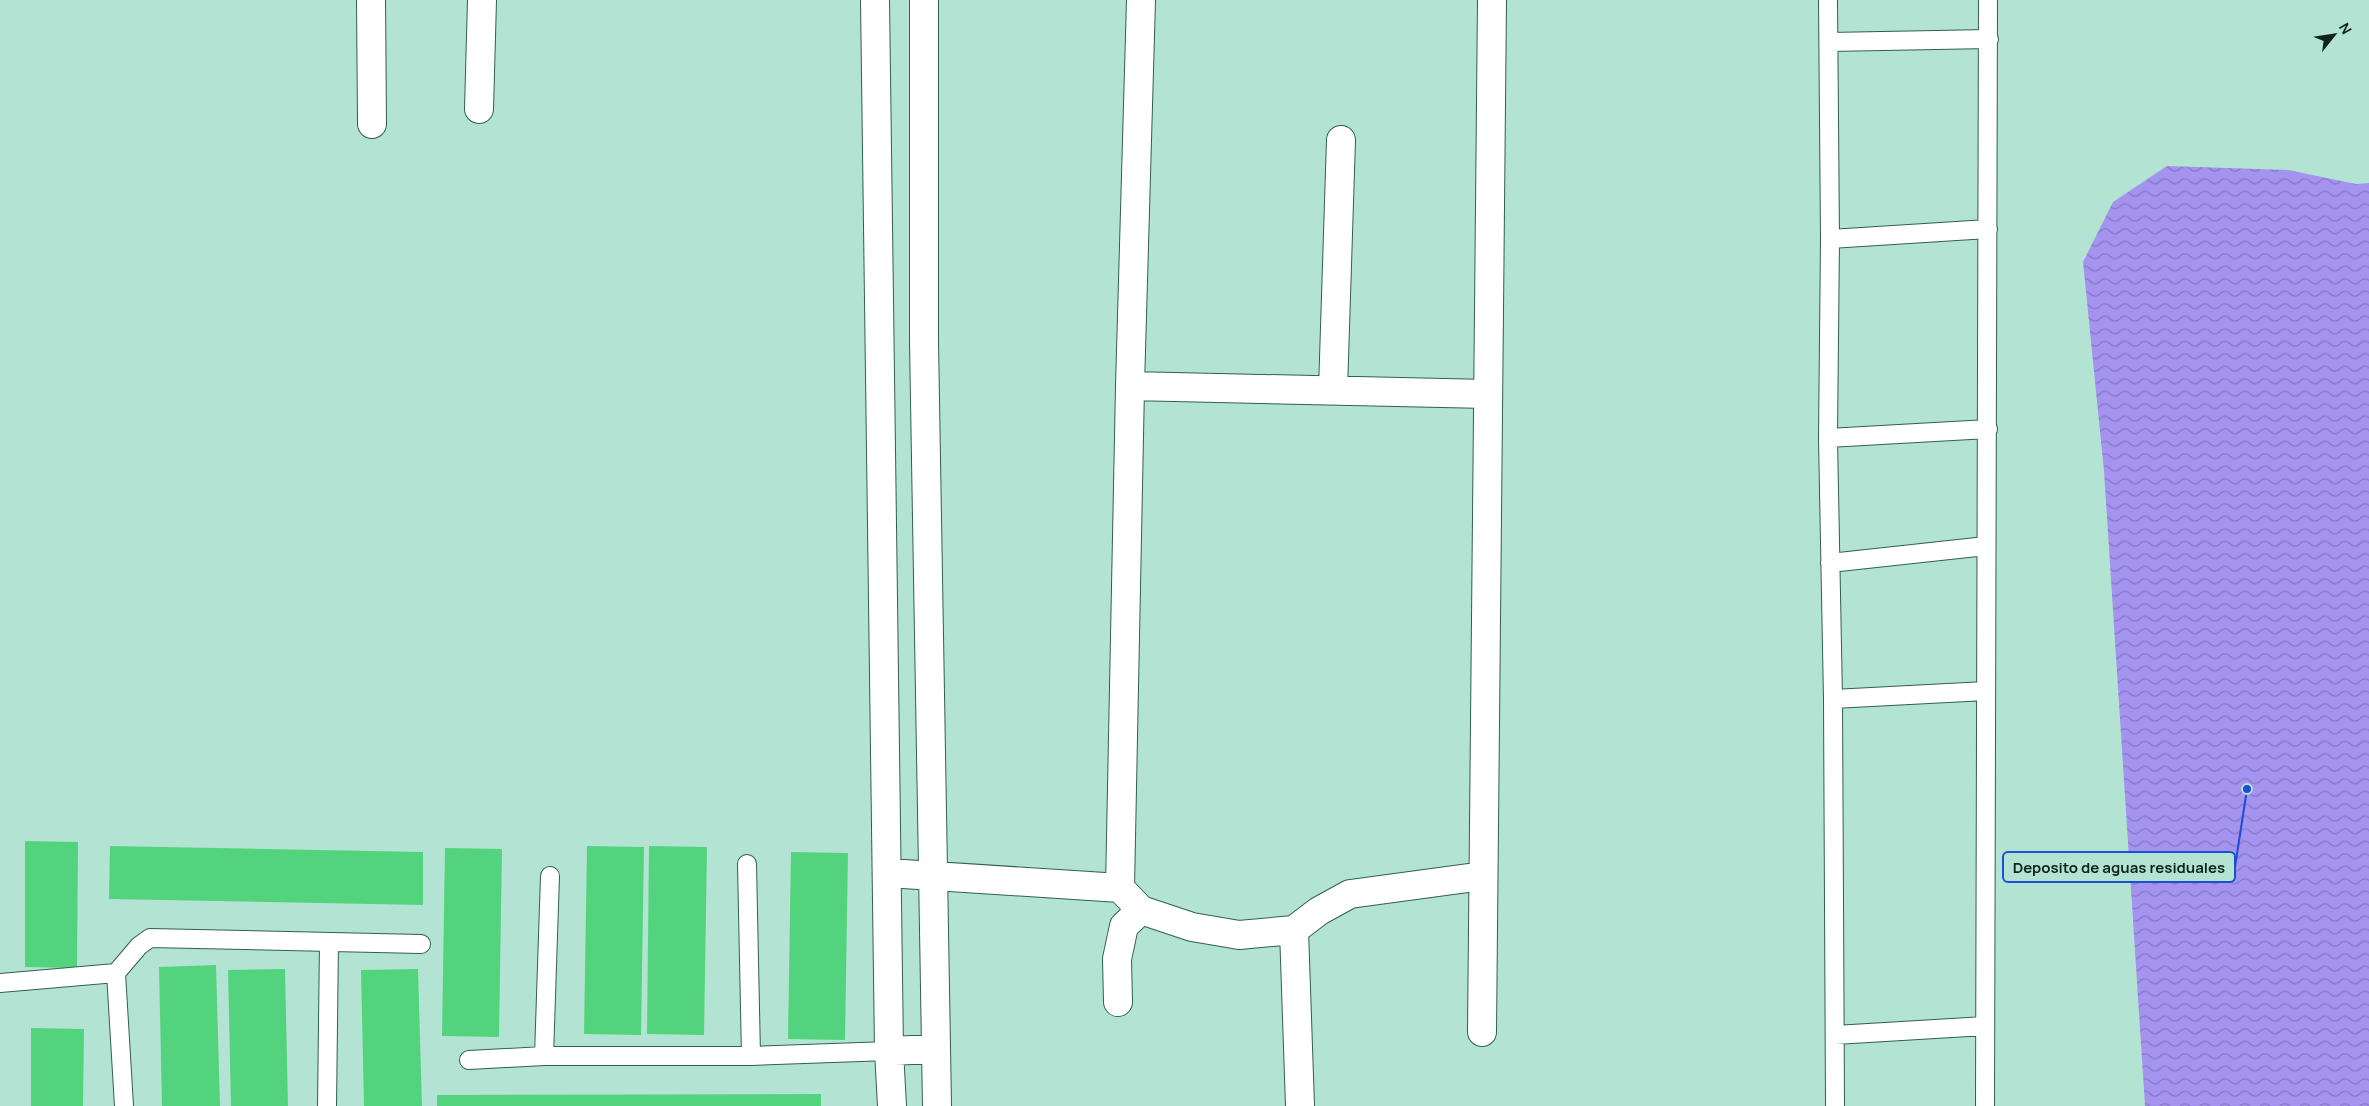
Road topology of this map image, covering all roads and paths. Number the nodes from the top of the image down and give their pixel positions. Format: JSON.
{"nodes":[{"id":1,"x":371,"y":0,"type":"edge"},
{"id":2,"x":482,"y":0,"type":"edge"},
{"id":3,"x":875,"y":0,"type":"edge"},
{"id":4,"x":924,"y":0,"type":"edge"},
{"id":5,"x":1141,"y":0,"type":"edge"},
{"id":6,"x":1492,"y":0,"type":"edge"},
{"id":7,"x":1828,"y":0,"type":"edge"},
{"id":8,"x":1988,"y":0,"type":"edge"},
{"id":9,"x":1989,"y":39,"type":"junction"},
{"id":10,"x":1829,"y":42,"type":"junction"},
{"id":11,"x":479,"y":109,"type":"dead end"},
{"id":12,"x":372,"y":124,"type":"dead end"},
{"id":13,"x":1341,"y":140,"type":"dead end"},
{"id":14,"x":1988,"y":229,"type":"junction"},
{"id":15,"x":1830,"y":239,"type":"junction"},
{"id":16,"x":880,"y":340,"type":"junction"},
{"id":17,"x":924,"y":341,"type":"junction"},
{"id":18,"x":1130,"y":386,"type":"junction"},
{"id":19,"x":1333,"y":390,"type":"junction"},
{"id":20,"x":1488,"y":394,"type":"junction"},
{"id":21,"x":1988,"y":430,"type":"junction"},
{"id":22,"x":1828,"y":438,"type":"junction"},
{"id":23,"x":1986,"y":546,"type":"junction"},
{"id":24,"x":1830,"y":563,"type":"junction"},
{"id":25,"x":1986,"y":690,"type":"junction"},
{"id":26,"x":1833,"y":699,"type":"junction"},
{"id":27,"x":747,"y":864,"type":"dead end"},
{"id":28,"x":888,"y":873,"type":"junction"},
{"id":29,"x":932,"y":874,"type":"junction"},
{"id":30,"x":550,"y":876,"type":"dead end"},
{"id":31,"x":1483,"y":876,"type":"junction"},
{"id":32,"x":1120,"y":888,"type":"junction"},
{"id":33,"x":1142,"y":910,"type":"junction"},
{"id":34,"x":1294,"y":930,"type":"junction"},
{"id":35,"x":329,"y":942,"type":"junction"},
{"id":36,"x":421,"y":944,"type":"dead end"},
{"id":37,"x":116,"y":973,"type":"junction"},
{"id":38,"x":0,"y":983,"type":"edge"},
{"id":39,"x":1118,"y":1002,"type":"dead end"},
{"id":40,"x":1985,"y":1026,"type":"junction"},
{"id":41,"x":1482,"y":1032,"type":"dead end"},
{"id":42,"x":1835,"y":1035,"type":"junction"},
{"id":43,"x":936,"y":1050,"type":"junction"},
{"id":44,"x":889,"y":1051,"type":"junction"},
{"id":45,"x":544,"y":1056,"type":"junction"},
{"id":46,"x":751,"y":1056,"type":"junction"},
{"id":47,"x":469,"y":1060,"type":"dead end"},
{"id":48,"x":124,"y":1106,"type":"edge"},
{"id":49,"x":327,"y":1106,"type":"edge"},
{"id":50,"x":892,"y":1106,"type":"edge"},
{"id":51,"x":937,"y":1106,"type":"edge"},
{"id":52,"x":1300,"y":1106,"type":"edge"},
{"id":53,"x":1835,"y":1106,"type":"edge"},
{"id":54,"x":1984,"y":1106,"type":"edge"}],
"edges":[{"from":1,"to":12,"type":"street"},
{"from":2,"to":11,"type":"street"},
{"from":3,"to":16,"type":"street"},
{"from":4,"to":17,"type":"street"},
{"from":5,"to":18,"type":"street"},
{"from":6,"to":20,"type":"street"},
{"from":7,"to":10,"type":"lane"},
{"from":8,"to":9,"type":"lane"},
{"from":9,"to":10,"type":"lane"},
{"from":9,"to":14,"type":"lane"},
{"from":10,"to":15,"type":"lane"},
{"from":13,"to":19,"type":"street"},
{"from":14,"to":15,"type":"lane"},
{"from":14,"to":21,"type":"lane"},
{"from":15,"to":22,"type":"lane"},
{"from":16,"to":17,"type":"street"},
{"from":16,"to":28,"type":"street"},
{"from":17,"to":29,"type":"street"},
{"from":18,"to":19,"type":"street"},
{"from":18,"to":32,"type":"street"},
{"from":19,"to":20,"type":"street"},
{"from":20,"to":31,"type":"street"},
{"from":21,"to":22,"type":"lane"},
{"from":21,"to":23,"type":"lane"},
{"from":22,"to":24,"type":"lane"},
{"from":23,"to":24,"type":"lane"},
{"from":23,"to":25,"type":"lane"},
{"from":24,"to":26,"type":"lane"},
{"from":25,"to":26,"type":"lane"},
{"from":25,"to":40,"type":"lane"},
{"from":26,"to":42,"type":"lane"},
{"from":27,"to":46,"type":"lane"},
{"from":28,"to":29,"type":"street"},
{"from":28,"to":44,"type":"street"},
{"from":29,"to":32,"type":"street"},
{"from":29,"to":43,"type":"street"},
{"from":30,"to":45,"type":"lane"},
{"from":31,"to":34,"type":"street"},
{"from":31,"to":41,"type":"street"},
{"from":32,"to":33,"type":"street"},
{"from":33,"to":34,"type":"street"},
{"from":33,"to":39,"type":"street"},
{"from":34,"to":52,"type":"street"},
{"from":35,"to":36,"type":"lane"},
{"from":35,"to":37,"type":"lane"},
{"from":35,"to":49,"type":"lane"},
{"from":37,"to":38,"type":"lane"},
{"from":37,"to":48,"type":"lane"},
{"from":40,"to":42,"type":"lane"},
{"from":40,"to":54,"type":"lane"},
{"from":42,"to":53,"type":"lane"},
{"from":43,"to":44,"type":"street"},
{"from":43,"to":51,"type":"street"},
{"from":44,"to":46,"type":"lane"},
{"from":44,"to":50,"type":"street"},
{"from":45,"to":46,"type":"lane"},
{"from":45,"to":47,"type":"lane"}]}
